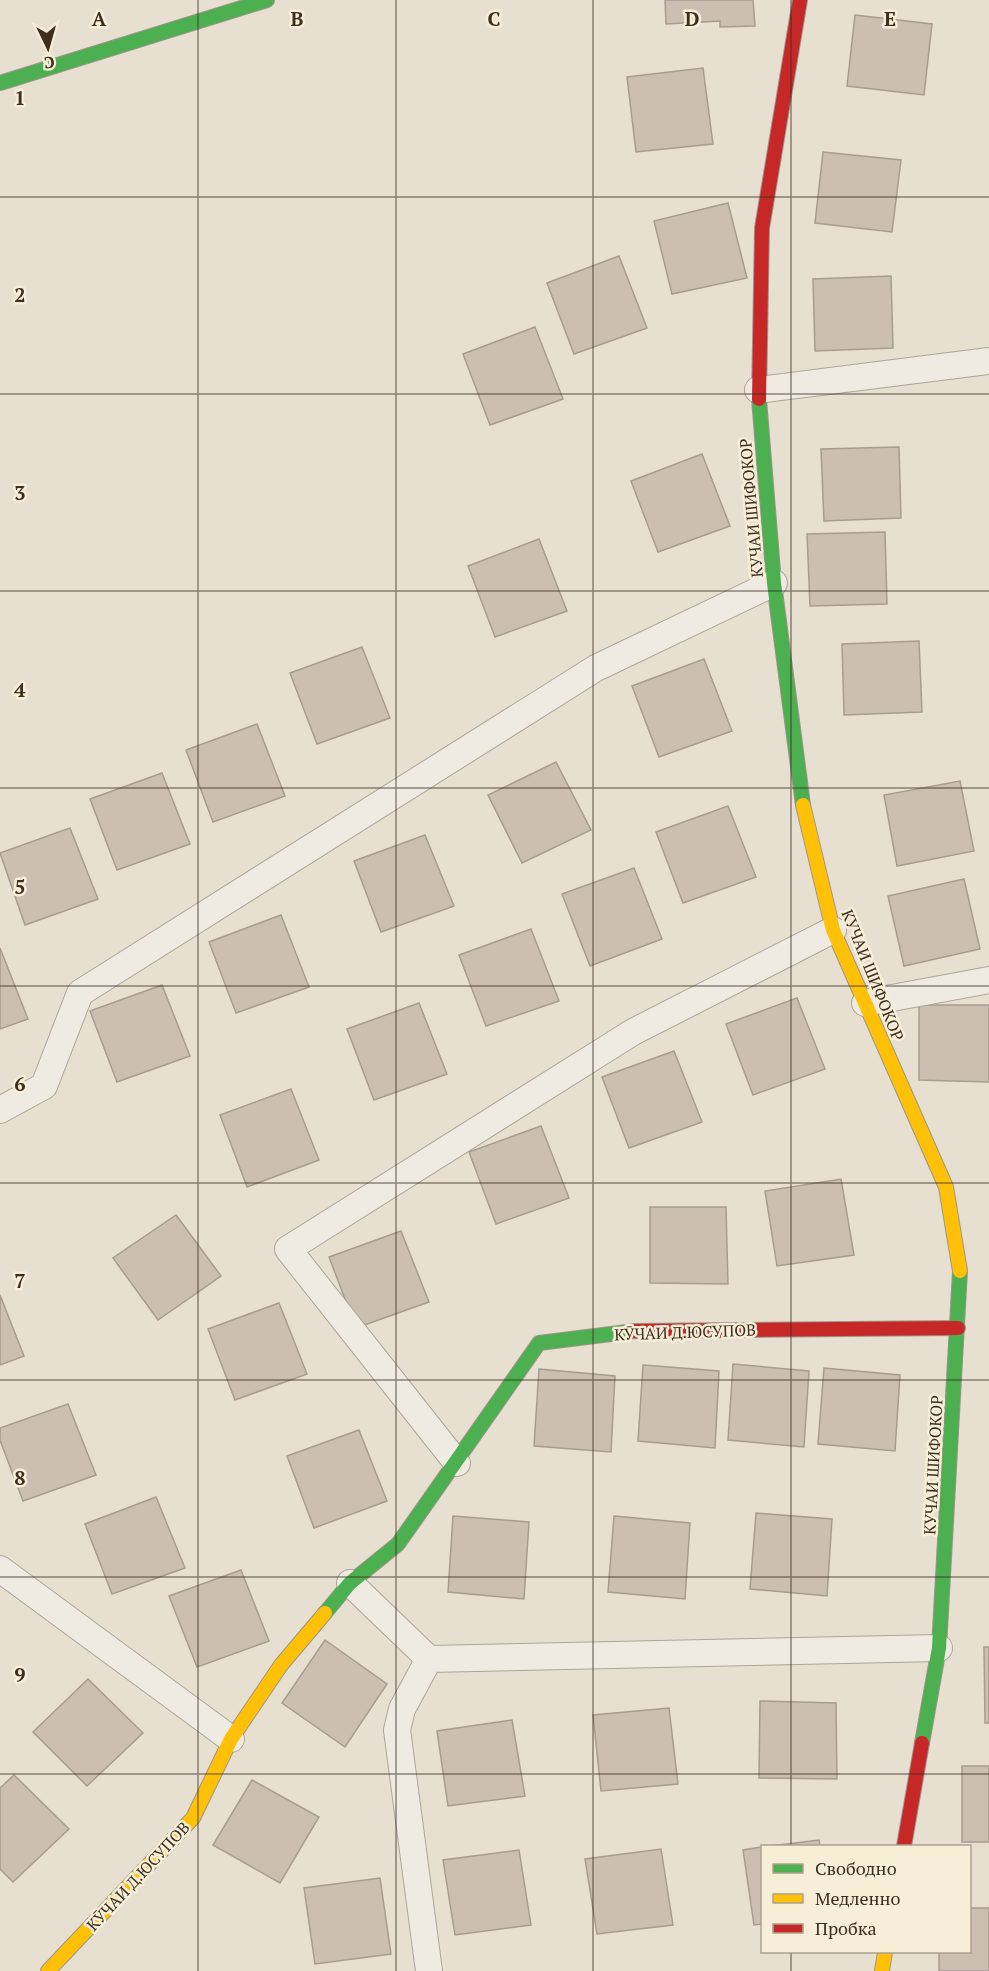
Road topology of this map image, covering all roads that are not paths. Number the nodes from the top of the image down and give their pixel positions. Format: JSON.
{"nodes":[{"id":1,"x":267,"y":0,"type":"edge"},
{"id":2,"x":800,"y":0,"type":"edge"},
{"id":3,"x":0,"y":83,"type":"edge"},
{"id":4,"x":989,"y":361,"type":"edge"},
{"id":5,"x":758,"y":390,"type":"junction"},
{"id":6,"x":774,"y":583,"type":"junction"},
{"id":7,"x":833,"y":930,"type":"junction"},
{"id":8,"x":989,"y":980,"type":"edge"},
{"id":9,"x":865,"y":1003,"type":"junction"},
{"id":10,"x":0,"y":1110,"type":"edge"},
{"id":11,"x":958,"y":1328,"type":"junction"},
{"id":12,"x":457,"y":1463,"type":"junction"},
{"id":13,"x":0,"y":1569,"type":"edge"},
{"id":14,"x":350,"y":1583,"type":"junction"},
{"id":15,"x":939,"y":1648,"type":"junction"},
{"id":16,"x":429,"y":1659,"type":"junction"},
{"id":17,"x":231,"y":1739,"type":"junction"},
{"id":18,"x":904,"y":1845,"type":"edge"},
{"id":19,"x":885,"y":1953,"type":"edge"},
{"id":20,"x":48,"y":1971,"type":"edge"},
{"id":21,"x":429,"y":1971,"type":"edge"},
{"id":22,"x":882,"y":1971,"type":"edge"}],
"edges":[{"from":1,"to":3,"type":"street"},
{"from":2,"to":5,"type":"street","name":"КУЧАИ ШИФОКОР"},
{"from":4,"to":5,"type":"street"},
{"from":5,"to":6,"type":"street","name":"КУЧАИ ШИФОКОР"},
{"from":6,"to":7,"type":"street","name":"КУЧАИ ШИФОКОР"},
{"from":6,"to":10,"type":"street"},
{"from":7,"to":9,"type":"street","name":"КУЧАИ ШИФОКОР"},
{"from":7,"to":12,"type":"street"},
{"from":8,"to":9,"type":"street"},
{"from":9,"to":11,"type":"street","name":"КУЧАИ ШИФОКОР"},
{"from":11,"to":12,"type":"street","name":"КӮЧАИ Д.ЮСУПОВ"},
{"from":11,"to":15,"type":"street","name":"КУЧАИ ШИФОКОР"},
{"from":12,"to":14,"type":"street","name":"КӮЧАИ Д.ЮСУПОВ"},
{"from":13,"to":17,"type":"street"},
{"from":14,"to":16,"type":"street"},
{"from":14,"to":17,"type":"street","name":"КӮЧАИ Д.ЮСУПОВ"},
{"from":15,"to":16,"type":"street"},
{"from":15,"to":18,"type":"street","name":"КУЧАИ ШИФОКОР"},
{"from":16,"to":21,"type":"street"},
{"from":17,"to":20,"type":"street","name":"КӮЧАИ Д.ЮСУПОВ"},
{"from":19,"to":22,"type":"street"}]}
